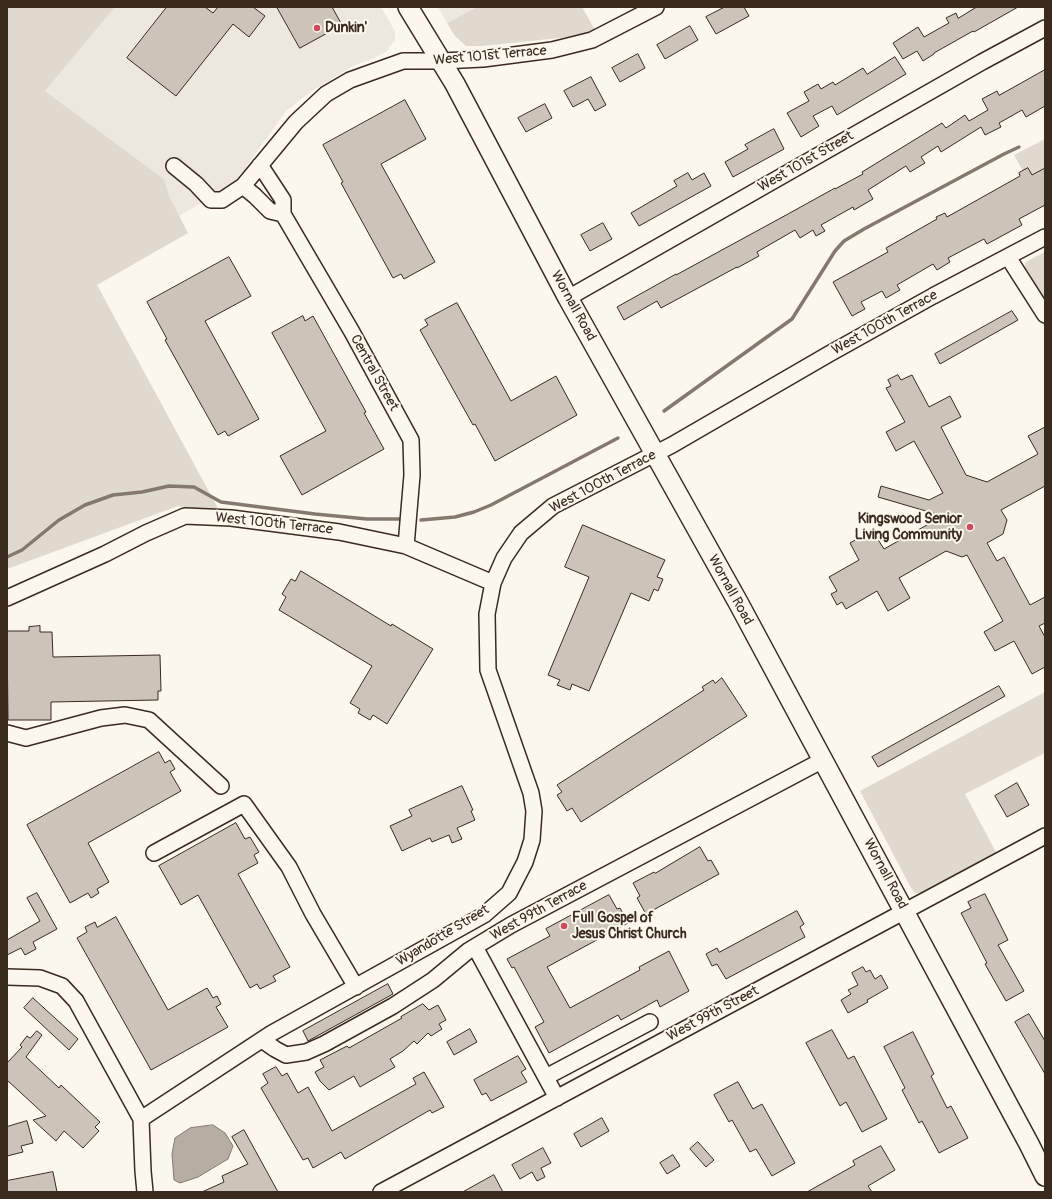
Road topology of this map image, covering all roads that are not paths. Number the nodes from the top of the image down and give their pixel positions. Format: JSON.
{"nodes":[{"id":1,"x":408,"y":7,"type":"edge"},
{"id":2,"x":656,"y":7,"type":"edge"},
{"id":3,"x":1045,"y":28,"type":"edge"},
{"id":4,"x":442,"y":61,"type":"junction"},
{"id":5,"x":260,"y":165,"type":"junction"},
{"id":6,"x":174,"y":166,"type":"dead end"},
{"id":7,"x":243,"y":186,"type":"junction"},
{"id":8,"x":283,"y":214,"type":"junction"},
{"id":9,"x":1045,"y":237,"type":"edge"},
{"id":10,"x":1008,"y":257,"type":"junction"},
{"id":11,"x":568,"y":298,"type":"junction"},
{"id":12,"x":1045,"y":315,"type":"edge"},
{"id":13,"x":655,"y":454,"type":"junction"},
{"id":14,"x":406,"y":546,"type":"junction"},
{"id":15,"x":493,"y":583,"type":"junction"},
{"id":16,"x":7,"y":598,"type":"edge"},
{"id":17,"x":7,"y":733,"type":"edge"},
{"id":18,"x":823,"y":760,"type":"junction"},
{"id":19,"x":221,"y":786,"type":"dead end"},
{"id":20,"x":1045,"y":836,"type":"edge"},
{"id":21,"x":154,"y":853,"type":"dead end"},
{"id":22,"x":905,"y":912,"type":"junction"},
{"id":23,"x":475,"y":947,"type":"junction"},
{"id":24,"x":7,"y":977,"type":"edge"},
{"id":25,"x":356,"y":987,"type":"junction"},
{"id":26,"x":650,"y":1022,"type":"dead end"},
{"id":27,"x":262,"y":1040,"type":"junction"},
{"id":28,"x":546,"y":1077,"type":"junction"},
{"id":29,"x":557,"y":1098,"type":"junction"},
{"id":30,"x":141,"y":1119,"type":"junction"},
{"id":31,"x":1045,"y":1176,"type":"edge"},
{"id":32,"x":145,"y":1192,"type":"edge"},
{"id":33,"x":381,"y":1192,"type":"edge"}],
"edges":[{"from":1,"to":4,"type":"main road","name":"Wornall Road"},
{"from":2,"to":4,"type":"street","name":"West 101st Terrace"},
{"from":3,"to":11,"type":"street","name":"West 101st Street"},
{"from":4,"to":5,"type":"street","name":"West 101st Terrace"},
{"from":4,"to":11,"type":"main road","name":"Wornall Road"},
{"from":5,"to":7,"type":"street","name":"West 101st Terrace"},
{"from":5,"to":8,"type":"street","name":"Central Street"},
{"from":6,"to":7,"type":"street","name":"West 101st Terrace"},
{"from":7,"to":8,"type":"street"},
{"from":8,"to":14,"type":"street","name":"Central Street"},
{"from":9,"to":10,"type":"street","name":"West 100th Terrace"},
{"from":10,"to":12,"type":"street"},
{"from":10,"to":13,"type":"street","name":"West 100th Terrace"},
{"from":11,"to":13,"type":"main road","name":"Wornall Road"},
{"from":13,"to":15,"type":"street","name":"West 100th Terrace"},
{"from":13,"to":18,"type":"main road","name":"Wornall Road"},
{"from":14,"to":15,"type":"street","name":"West 100th Terrace"},
{"from":14,"to":16,"type":"street","name":"West 100th Terrace"},
{"from":15,"to":25,"type":"street","name":"Wyandotte Street"},
{"from":17,"to":19,"type":"street"},
{"from":18,"to":22,"type":"main road","name":"Wornall Road"},
{"from":18,"to":23,"type":"street","name":"West 99th Terrace"},
{"from":20,"to":22,"type":"street","name":"West 99th Street"},
{"from":21,"to":25,"type":"street"},
{"from":22,"to":29,"type":"street","name":"West 99th Street"},
{"from":22,"to":31,"type":"main road","name":"Wornall Road"},
{"from":23,"to":27,"type":"street","name":"West 99th Terrace"},
{"from":23,"to":28,"type":"street"},
{"from":24,"to":30,"type":"street"},
{"from":25,"to":27,"type":"street","name":"Wyandotte Street"},
{"from":26,"to":28,"type":"street"},
{"from":27,"to":30,"type":"street","name":"Wyandotte Street"},
{"from":28,"to":29,"type":"street"},
{"from":29,"to":33,"type":"street","name":"West 99th Street"},
{"from":30,"to":32,"type":"street"}]}
